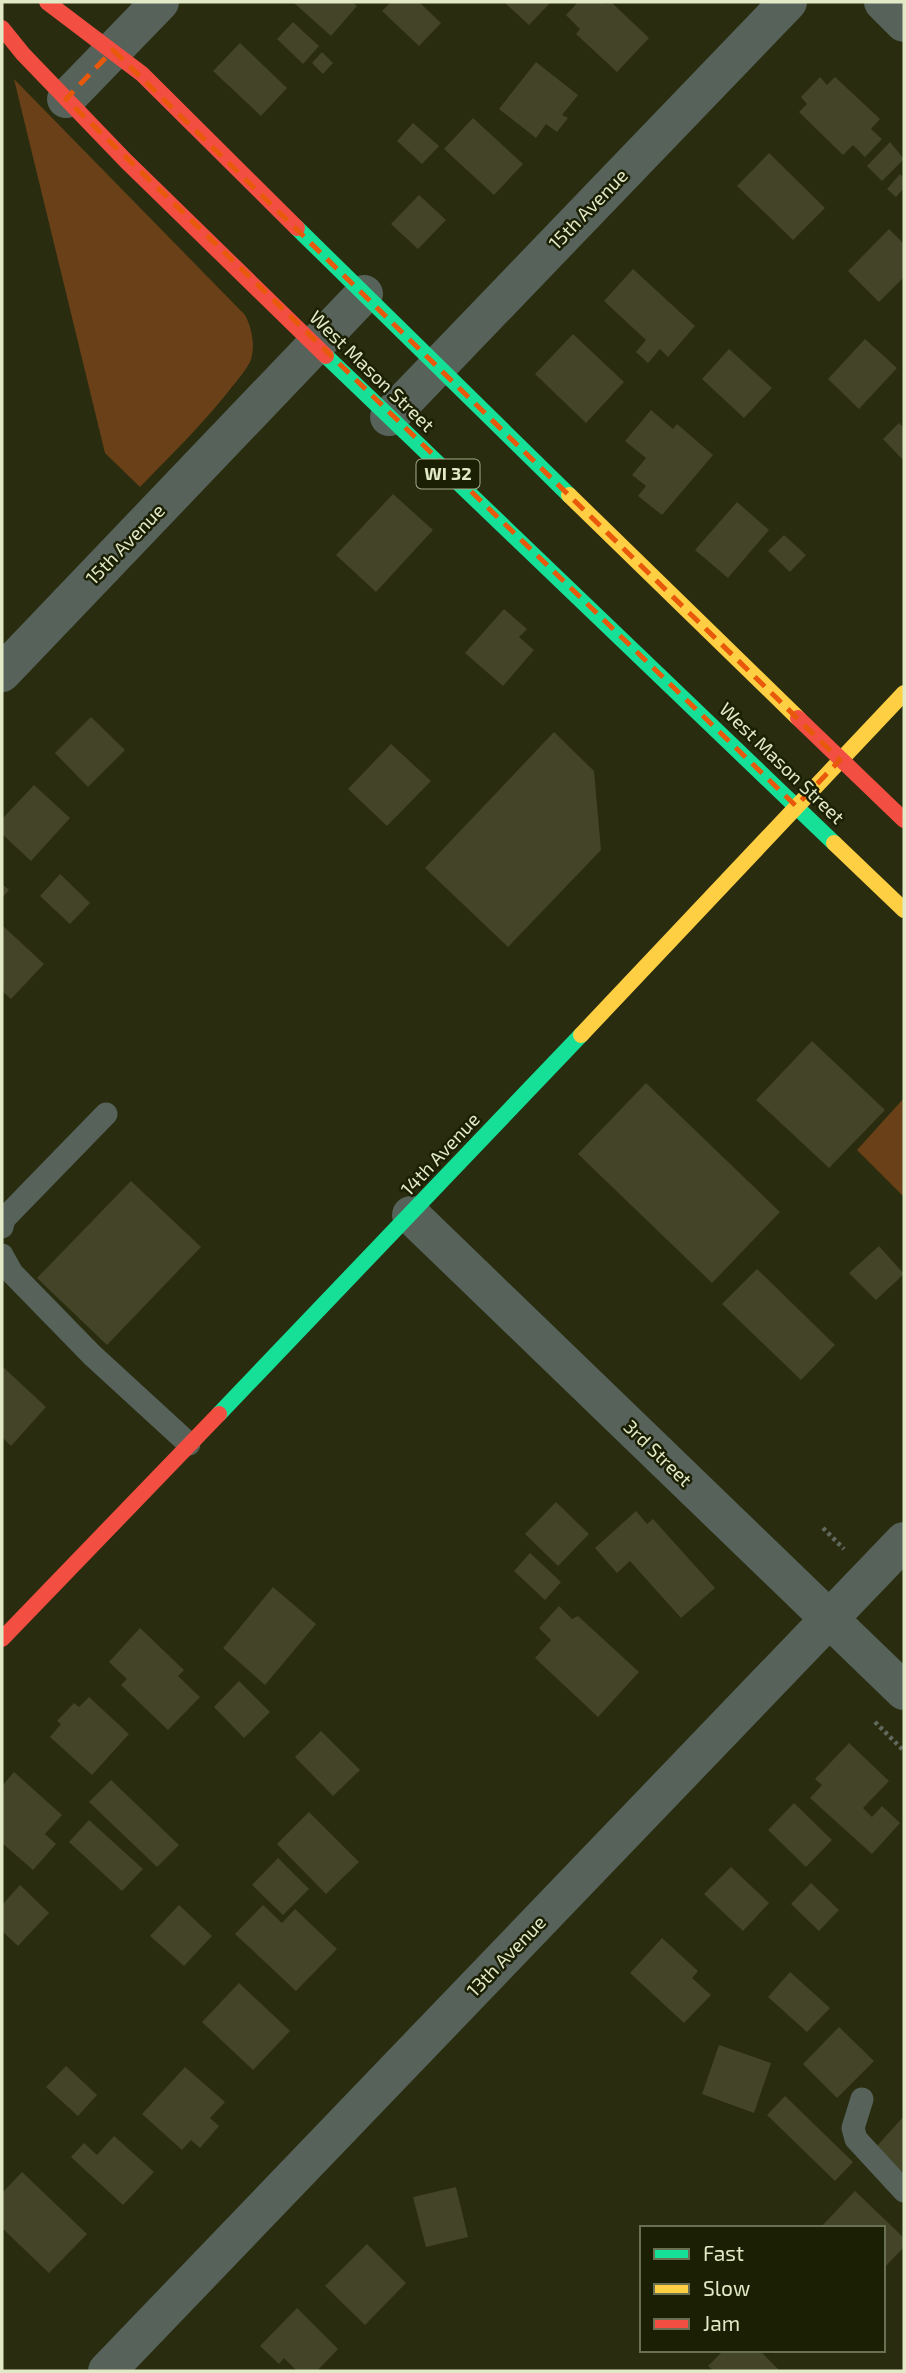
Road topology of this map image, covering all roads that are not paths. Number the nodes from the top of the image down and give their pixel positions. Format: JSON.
{"nodes":[{"id":1,"x":47,"y":2,"type":"edge"},
{"id":2,"x":160,"y":2,"type":"edge"},
{"id":3,"x":788,"y":2,"type":"edge"},
{"id":4,"x":883,"y":2,"type":"edge"},
{"id":5,"x":904,"y":23,"type":"edge"},
{"id":6,"x":2,"y":28,"type":"edge"},
{"id":7,"x":113,"y":50,"type":"junction"},
{"id":8,"x":66,"y":99,"type":"junction"},
{"id":9,"x":364,"y":293,"type":"junction"},
{"id":10,"x":316,"y":346,"type":"junction"},
{"id":11,"x":437,"y":367,"type":"junction"},
{"id":12,"x":389,"y":417,"type":"junction"},
{"id":13,"x":2,"y":673,"type":"edge"},
{"id":14,"x":904,"y":693,"type":"edge"},
{"id":15,"x":840,"y":760,"type":"junction"},
{"id":16,"x":796,"y":806,"type":"junction"},
{"id":17,"x":904,"y":820,"type":"edge"},
{"id":18,"x":904,"y":910,"type":"edge"},
{"id":19,"x":106,"y":1114,"type":"dead end"},
{"id":20,"x":411,"y":1215,"type":"junction"},
{"id":21,"x":2,"y":1227,"type":"edge"},
{"id":22,"x":2,"y":1255,"type":"edge"},
{"id":23,"x":189,"y":1444,"type":"junction"},
{"id":24,"x":904,"y":1541,"type":"edge"},
{"id":25,"x":830,"y":1619,"type":"junction"},
{"id":26,"x":2,"y":1639,"type":"edge"},
{"id":27,"x":904,"y":1691,"type":"edge"},
{"id":28,"x":862,"y":2099,"type":"dead end"},
{"id":29,"x":904,"y":2191,"type":"edge"},
{"id":30,"x":107,"y":2371,"type":"edge"}],
"edges":[{"from":1,"to":7,"type":"main road"},
{"from":2,"to":7,"type":"street"},
{"from":3,"to":11,"type":"street","name":"15th Avenue"},
{"from":4,"to":5,"type":"street"},
{"from":6,"to":8,"type":"main road","name":"West Mason Street","number":"WI 32"},
{"from":7,"to":8,"type":"street"},
{"from":7,"to":9,"type":"main road"},
{"from":8,"to":10,"type":"main road","name":"West Mason Street","number":"WI 32"},
{"from":9,"to":10,"type":"street","name":"15th Avenue"},
{"from":9,"to":11,"type":"main road"},
{"from":10,"to":12,"type":"main road","name":"West Mason Street","number":"WI 32"},
{"from":10,"to":13,"type":"street","name":"15th Avenue"},
{"from":11,"to":12,"type":"street","name":"15th Avenue"},
{"from":11,"to":15,"type":"main road"},
{"from":12,"to":16,"type":"main road","name":"West Mason Street","number":"WI 32"},
{"from":14,"to":15,"type":"main road","name":"14th Avenue"},
{"from":15,"to":16,"type":"main road","name":"14th Avenue"},
{"from":15,"to":17,"type":"main road"},
{"from":16,"to":18,"type":"main road","name":"West Mason Street","number":"WI 32"},
{"from":16,"to":20,"type":"main road","name":"14th Avenue"},
{"from":19,"to":21,"type":"lane"},
{"from":20,"to":23,"type":"main road","name":"14th Avenue"},
{"from":20,"to":25,"type":"street","name":"3rd Street"},
{"from":22,"to":23,"type":"lane"},
{"from":23,"to":26,"type":"main road","name":"14th Avenue"},
{"from":24,"to":25,"type":"street","name":"13th Avenue"},
{"from":25,"to":27,"type":"street","name":"3rd Street"},
{"from":25,"to":30,"type":"street","name":"13th Avenue"},
{"from":28,"to":29,"type":"lane"}]}
